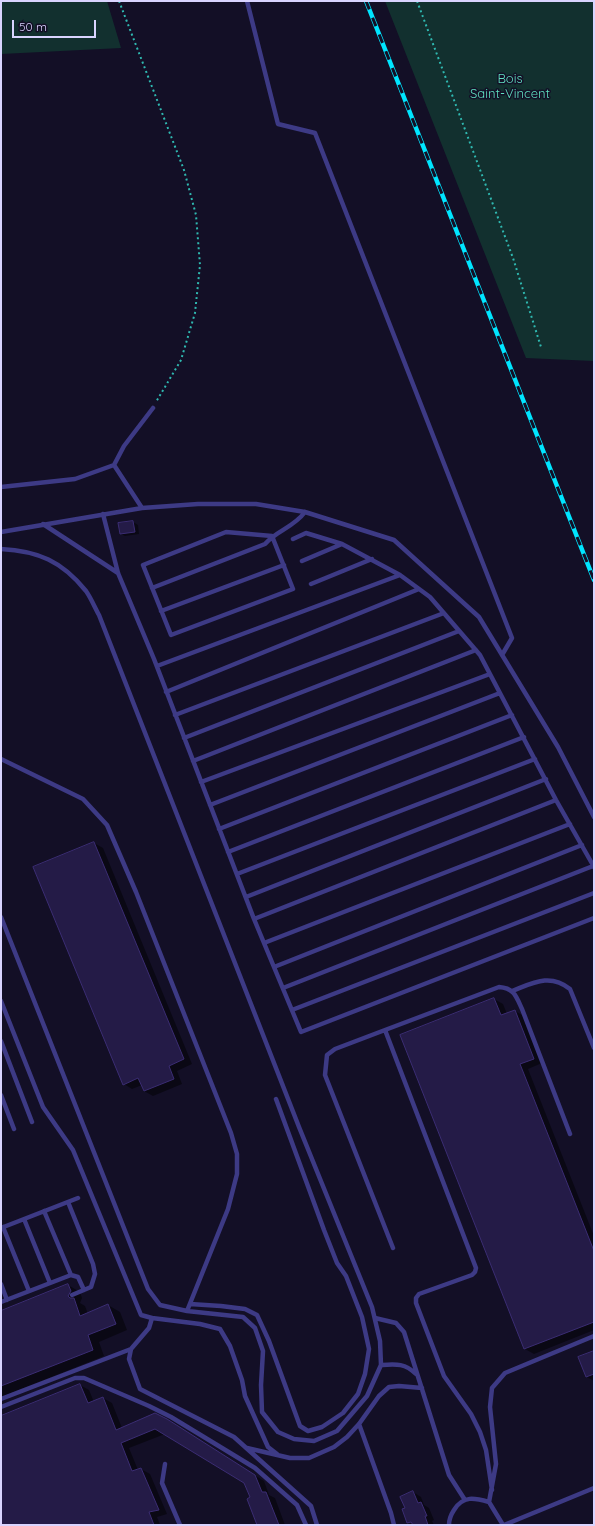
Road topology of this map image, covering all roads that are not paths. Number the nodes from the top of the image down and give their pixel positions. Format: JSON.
{"nodes":[{"id":1,"x":247,"y":1,"type":"edge"},
{"id":2,"x":152,"y":408,"type":"road end"},
{"id":3,"x":114,"y":465,"type":"junction"},
{"id":4,"x":1,"y":487,"type":"edge"},
{"id":5,"x":142,"y":508,"type":"junction"},
{"id":6,"x":304,"y":512,"type":"junction"},
{"id":7,"x":103,"y":514,"type":"junction"},
{"id":8,"x":43,"y":524,"type":"junction"},
{"id":9,"x":1,"y":532,"type":"edge"},
{"id":10,"x":272,"y":536,"type":"junction"},
{"id":11,"x":293,"y":538,"type":"dead end"},
{"id":12,"x":342,"y":544,"type":"junction"},
{"id":13,"x":1,"y":549,"type":"edge"},
{"id":14,"x":372,"y":559,"type":"junction"},
{"id":15,"x":302,"y":561,"type":"dead end"},
{"id":16,"x":284,"y":565,"type":"junction"},
{"id":17,"x":118,"y":573,"type":"junction"},
{"id":18,"x":400,"y":575,"type":"junction"},
{"id":19,"x":310,"y":584,"type":"dead end"},
{"id":20,"x":152,"y":588,"type":"junction"},
{"id":21,"x":419,"y":589,"type":"junction"},
{"id":22,"x":162,"y":611,"type":"junction"},
{"id":23,"x":444,"y":613,"type":"junction"},
{"id":24,"x":459,"y":631,"type":"junction"},
{"id":25,"x":476,"y":650,"type":"junction"},
{"id":26,"x":502,"y":655,"type":"junction"},
{"id":27,"x":157,"y":666,"type":"junction"},
{"id":28,"x":490,"y":674,"type":"junction"},
{"id":29,"x":166,"y":692,"type":"junction"},
{"id":30,"x":500,"y":693,"type":"junction"},
{"id":31,"x":175,"y":715,"type":"junction"},
{"id":32,"x":512,"y":715,"type":"junction"},
{"id":33,"x":524,"y":737,"type":"junction"},
{"id":34,"x":184,"y":738,"type":"junction"},
{"id":35,"x":1,"y":759,"type":"edge"},
{"id":36,"x":535,"y":759,"type":"junction"},
{"id":37,"x":193,"y":761,"type":"junction"},
{"id":38,"x":546,"y":779,"type":"junction"},
{"id":39,"x":201,"y":782,"type":"junction"},
{"id":40,"x":556,"y":800,"type":"junction"},
{"id":41,"x":210,"y":805,"type":"junction"},
{"id":42,"x":594,"y":817,"type":"edge"},
{"id":43,"x":570,"y":824,"type":"junction"},
{"id":44,"x":219,"y":829,"type":"junction"},
{"id":45,"x":582,"y":845,"type":"junction"},
{"id":46,"x":228,"y":852,"type":"junction"},
{"id":47,"x":594,"y":866,"type":"edge"},
{"id":48,"x":237,"y":874,"type":"junction"},
{"id":49,"x":594,"y":893,"type":"edge"},
{"id":50,"x":246,"y":897,"type":"junction"},
{"id":51,"x":1,"y":917,"type":"edge"},
{"id":52,"x":594,"y":918,"type":"edge"},
{"id":53,"x":254,"y":919,"type":"junction"},
{"id":54,"x":264,"y":943,"type":"junction"},
{"id":55,"x":274,"y":967,"type":"junction"},
{"id":56,"x":283,"y":988,"type":"junction"},
{"id":57,"x":512,"y":991,"type":"junction"},
{"id":58,"x":1,"y":1001,"type":"edge"},
{"id":59,"x":292,"y":1010,"type":"junction"},
{"id":60,"x":3,"y":1012,"type":"edge"},
{"id":61,"x":385,"y":1030,"type":"junction"},
{"id":62,"x":1,"y":1041,"type":"edge"},
{"id":63,"x":594,"y":1048,"type":"edge"},
{"id":64,"x":1,"y":1095,"type":"edge"},
{"id":65,"x":276,"y":1099,"type":"dead end"},
{"id":66,"x":32,"y":1122,"type":"dead end"},
{"id":67,"x":14,"y":1129,"type":"dead end"},
{"id":68,"x":570,"y":1134,"type":"dead end"},
{"id":69,"x":78,"y":1198,"type":"dead end"},
{"id":70,"x":68,"y":1202,"type":"junction"},
{"id":71,"x":44,"y":1211,"type":"junction"},
{"id":72,"x":24,"y":1219,"type":"junction"},
{"id":73,"x":2,"y":1228,"type":"edge"},
{"id":74,"x":393,"y":1248,"type":"dead end"},
{"id":75,"x":71,"y":1275,"type":"junction"},
{"id":76,"x":50,"y":1283,"type":"junction"},
{"id":77,"x":1,"y":1284,"type":"edge"},
{"id":78,"x":84,"y":1290,"type":"junction"},
{"id":79,"x":29,"y":1291,"type":"junction"},
{"id":80,"x":72,"y":1295,"type":"dead end"},
{"id":81,"x":7,"y":1300,"type":"junction"},
{"id":82,"x":1,"y":1302,"type":"edge"},
{"id":83,"x":190,"y":1304,"type":"junction"},
{"id":84,"x":187,"y":1311,"type":"junction"},
{"id":85,"x":152,"y":1318,"type":"junction"},
{"id":86,"x":375,"y":1318,"type":"junction"},
{"id":87,"x":594,"y":1336,"type":"edge"},
{"id":88,"x":132,"y":1349,"type":"junction"},
{"id":89,"x":381,"y":1365,"type":"junction"},
{"id":90,"x":417,"y":1375,"type":"junction"},
{"id":91,"x":422,"y":1388,"type":"junction"},
{"id":92,"x":1,"y":1399,"type":"edge"},
{"id":93,"x":1,"y":1408,"type":"edge"},
{"id":94,"x":359,"y":1424,"type":"junction"},
{"id":95,"x":246,"y":1448,"type":"junction"},
{"id":96,"x":276,"y":1454,"type":"junction"},
{"id":97,"x":165,"y":1464,"type":"dead end"},
{"id":98,"x":594,"y":1488,"type":"edge"},
{"id":99,"x":492,"y":1490,"type":"junction"},
{"id":100,"x":465,"y":1500,"type":"junction"},
{"id":101,"x":490,"y":1502,"type":"junction"},
{"id":102,"x":393,"y":1524,"type":"edge"},
{"id":103,"x":180,"y":1525,"type":"edge"},
{"id":104,"x":306,"y":1525,"type":"edge"},
{"id":105,"x":317,"y":1525,"type":"edge"},
{"id":106,"x":449,"y":1525,"type":"edge"},
{"id":107,"x":504,"y":1525,"type":"edge"}],
"edges":[{"from":1,"to":26,"type":"lane"},
{"from":2,"to":3,"type":"lane"},
{"from":3,"to":4,"type":"lane"},
{"from":3,"to":5,"type":"lane"},
{"from":5,"to":6,"type":"lane"},
{"from":5,"to":7,"type":"lane"},
{"from":6,"to":10,"type":"lane"},
{"from":6,"to":26,"type":"lane"},
{"from":7,"to":8,"type":"lane"},
{"from":7,"to":17,"type":"lane"},
{"from":8,"to":9,"type":"lane"},
{"from":8,"to":17,"type":"lane"},
{"from":10,"to":16,"type":"lane"},
{"from":10,"to":20,"type":"lane"},
{"from":10,"to":20,"type":"lane"},
{"from":11,"to":12,"type":"lane"},
{"from":12,"to":14,"type":"lane"},
{"from":12,"to":15,"type":"lane"},
{"from":13,"to":86,"type":"lane"},
{"from":14,"to":18,"type":"lane"},
{"from":14,"to":19,"type":"lane"},
{"from":16,"to":22,"type":"lane"},
{"from":16,"to":22,"type":"lane"},
{"from":17,"to":27,"type":"lane"},
{"from":18,"to":21,"type":"lane"},
{"from":18,"to":27,"type":"lane"},
{"from":20,"to":22,"type":"lane"},
{"from":21,"to":23,"type":"lane"},
{"from":21,"to":29,"type":"lane"},
{"from":23,"to":24,"type":"lane"},
{"from":23,"to":31,"type":"lane"},
{"from":24,"to":25,"type":"lane"},
{"from":24,"to":34,"type":"lane"},
{"from":25,"to":28,"type":"lane"},
{"from":25,"to":37,"type":"lane"},
{"from":26,"to":42,"type":"lane"},
{"from":27,"to":29,"type":"lane"},
{"from":28,"to":30,"type":"lane"},
{"from":28,"to":39,"type":"lane"},
{"from":29,"to":31,"type":"lane"},
{"from":30,"to":32,"type":"lane"},
{"from":30,"to":41,"type":"lane"},
{"from":31,"to":34,"type":"lane"},
{"from":32,"to":33,"type":"lane"},
{"from":32,"to":44,"type":"lane"},
{"from":33,"to":36,"type":"lane"},
{"from":33,"to":46,"type":"lane"},
{"from":34,"to":37,"type":"lane"},
{"from":35,"to":83,"type":"lane"},
{"from":36,"to":38,"type":"lane"},
{"from":36,"to":48,"type":"lane"},
{"from":37,"to":39,"type":"lane"},
{"from":38,"to":40,"type":"lane"},
{"from":38,"to":50,"type":"lane"},
{"from":39,"to":41,"type":"lane"},
{"from":40,"to":43,"type":"lane"},
{"from":40,"to":53,"type":"lane"},
{"from":41,"to":44,"type":"lane"},
{"from":43,"to":45,"type":"lane"},
{"from":43,"to":54,"type":"lane"},
{"from":44,"to":46,"type":"lane"},
{"from":45,"to":47,"type":"lane"},
{"from":45,"to":55,"type":"lane"},
{"from":46,"to":48,"type":"lane"},
{"from":47,"to":56,"type":"lane"},
{"from":48,"to":50,"type":"lane"},
{"from":49,"to":59,"type":"lane"},
{"from":50,"to":53,"type":"lane"},
{"from":51,"to":84,"type":"lane"},
{"from":52,"to":59,"type":"lane"},
{"from":53,"to":54,"type":"lane"},
{"from":54,"to":55,"type":"lane"},
{"from":55,"to":56,"type":"lane"},
{"from":56,"to":59,"type":"lane"},
{"from":57,"to":61,"type":"lane"},
{"from":57,"to":63,"type":"lane"},
{"from":57,"to":68,"type":"lane"},
{"from":58,"to":60,"type":"lane"},
{"from":60,"to":85,"type":"lane"},
{"from":61,"to":74,"type":"lane"},
{"from":61,"to":99,"type":"lane"},
{"from":62,"to":66,"type":"lane"},
{"from":64,"to":67,"type":"lane"},
{"from":65,"to":83,"type":"lane"},
{"from":69,"to":70,"type":"lane"},
{"from":70,"to":71,"type":"lane"},
{"from":70,"to":78,"type":"lane"},
{"from":71,"to":72,"type":"lane"},
{"from":71,"to":75,"type":"lane"},
{"from":72,"to":73,"type":"lane"},
{"from":72,"to":76,"type":"lane"},
{"from":73,"to":79,"type":"lane"},
{"from":75,"to":76,"type":"lane"},
{"from":75,"to":78,"type":"lane"},
{"from":76,"to":79,"type":"lane"},
{"from":77,"to":81,"type":"lane"},
{"from":78,"to":80,"type":"lane"},
{"from":79,"to":81,"type":"lane"},
{"from":81,"to":82,"type":"lane"},
{"from":83,"to":84,"type":"lane"},
{"from":84,"to":89,"type":"lane"},
{"from":85,"to":88,"type":"lane"},
{"from":85,"to":96,"type":"lane"},
{"from":86,"to":89,"type":"lane"},
{"from":86,"to":90,"type":"lane"},
{"from":87,"to":99,"type":"lane"},
{"from":88,"to":92,"type":"lane"},
{"from":88,"to":95,"type":"lane"},
{"from":89,"to":90,"type":"lane"},
{"from":90,"to":91,"type":"lane"},
{"from":91,"to":94,"type":"lane"},
{"from":91,"to":100,"type":"lane"},
{"from":93,"to":104,"type":"lane"},
{"from":94,"to":96,"type":"lane"},
{"from":94,"to":102,"type":"lane"},
{"from":95,"to":96,"type":"lane"},
{"from":95,"to":105,"type":"lane"},
{"from":97,"to":103,"type":"lane"},
{"from":98,"to":107,"type":"lane"},
{"from":99,"to":101,"type":"lane"},
{"from":100,"to":101,"type":"lane"},
{"from":100,"to":106,"type":"lane"},
{"from":101,"to":107,"type":"lane"}]}
